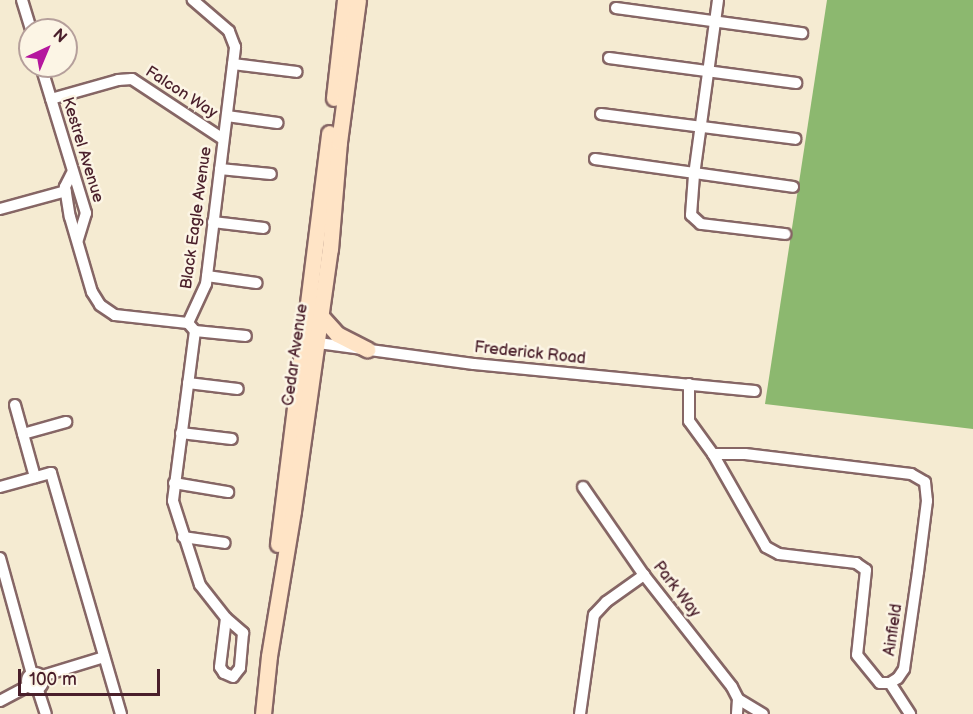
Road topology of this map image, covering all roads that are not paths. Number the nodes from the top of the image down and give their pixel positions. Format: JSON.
{"nodes":[{"id":1,"x":22,"y":0,"type":"edge"},
{"id":2,"x":193,"y":0,"type":"edge"},
{"id":3,"x":345,"y":0,"type":"edge"},
{"id":4,"x":358,"y":0,"type":"edge"},
{"id":5,"x":718,"y":0,"type":"edge"},
{"id":6,"x":616,"y":8,"type":"dead end"},
{"id":7,"x":27,"y":18,"type":"edge"},
{"id":8,"x":714,"y":21,"type":"junction"},
{"id":9,"x":802,"y":33,"type":"dead end"},
{"id":10,"x":609,"y":58,"type":"dead end"},
{"id":11,"x":233,"y":64,"type":"junction"},
{"id":12,"x":708,"y":70,"type":"junction"},
{"id":13,"x":297,"y":72,"type":"dead end"},
{"id":14,"x":45,"y":78,"type":"edge"},
{"id":15,"x":796,"y":83,"type":"dead end"},
{"id":16,"x":51,"y":99,"type":"junction"},
{"id":17,"x":601,"y":114,"type":"dead end"},
{"id":18,"x":228,"y":116,"type":"junction"},
{"id":19,"x":278,"y":123,"type":"dead end"},
{"id":20,"x":701,"y":127,"type":"junction"},
{"id":21,"x":223,"y":139,"type":"junction"},
{"id":22,"x":795,"y":139,"type":"dead end"},
{"id":23,"x":595,"y":159,"type":"dead end"},
{"id":24,"x":220,"y":169,"type":"junction"},
{"id":25,"x":72,"y":173,"type":"junction"},
{"id":26,"x":271,"y":174,"type":"dead end"},
{"id":27,"x":694,"y":175,"type":"junction"},
{"id":28,"x":793,"y":187,"type":"dead end"},
{"id":29,"x":66,"y":191,"type":"junction"},
{"id":30,"x":0,"y":209,"type":"edge"},
{"id":31,"x":213,"y":222,"type":"junction"},
{"id":32,"x":264,"y":228,"type":"dead end"},
{"id":33,"x":785,"y":234,"type":"dead end"},
{"id":34,"x":78,"y":243,"type":"junction"},
{"id":35,"x":207,"y":276,"type":"junction"},
{"id":36,"x":257,"y":283,"type":"dead end"},
{"id":37,"x":319,"y":314,"type":"junction"},
{"id":38,"x":192,"y":327,"type":"junction"},
{"id":39,"x":246,"y":336,"type":"dead end"},
{"id":40,"x":309,"y":342,"type":"junction"},
{"id":41,"x":367,"y":349,"type":"junction"},
{"id":42,"x":188,"y":383,"type":"junction"},
{"id":43,"x":689,"y":384,"type":"junction"},
{"id":44,"x":238,"y":389,"type":"dead end"},
{"id":45,"x":755,"y":391,"type":"dead end"},
{"id":46,"x":15,"y":405,"type":"dead end"},
{"id":47,"x":66,"y":422,"type":"dead end"},
{"id":48,"x":181,"y":433,"type":"junction"},
{"id":49,"x":23,"y":434,"type":"junction"},
{"id":50,"x":232,"y":439,"type":"dead end"},
{"id":51,"x":713,"y":453,"type":"junction"},
{"id":52,"x":35,"y":477,"type":"junction"},
{"id":53,"x":174,"y":483,"type":"junction"},
{"id":54,"x":0,"y":487,"type":"edge"},
{"id":55,"x":583,"y":487,"type":"dead end"},
{"id":56,"x":228,"y":492,"type":"dead end"},
{"id":57,"x":183,"y":537,"type":"junction"},
{"id":58,"x":225,"y":543,"type":"dead end"},
{"id":59,"x":0,"y":558,"type":"edge"},
{"id":60,"x":644,"y":575,"type":"junction"},
{"id":61,"x":226,"y":618,"type":"junction"},
{"id":62,"x":104,"y":657,"type":"junction"},
{"id":63,"x":37,"y":675,"type":"junction"},
{"id":64,"x":890,"y":683,"type":"junction"},
{"id":65,"x":33,"y":688,"type":"junction"},
{"id":66,"x":17,"y":692,"type":"junction"},
{"id":67,"x":0,"y":694,"type":"edge"},
{"id":68,"x":738,"y":699,"type":"junction"},
{"id":69,"x":0,"y":701,"type":"edge"},
{"id":70,"x":46,"y":714,"type":"edge"},
{"id":71,"x":121,"y":714,"type":"edge"},
{"id":72,"x":258,"y":714,"type":"edge"},
{"id":73,"x":264,"y":714,"type":"edge"},
{"id":74,"x":580,"y":714,"type":"edge"},
{"id":75,"x":737,"y":714,"type":"edge"},
{"id":76,"x":763,"y":714,"type":"edge"},
{"id":77,"x":910,"y":714,"type":"edge"}],
"edges":[{"from":1,"to":7,"type":"street"},
{"from":2,"to":11,"type":"street","name":"Black Eagle Avenue"},
{"from":3,"to":40,"type":"main road","name":"Cedar Avenue"},
{"from":4,"to":37,"type":"main road","name":"Cedar Avenue"},
{"from":5,"to":8,"type":"street"},
{"from":6,"to":8,"type":"street"},
{"from":8,"to":9,"type":"street"},
{"from":8,"to":12,"type":"street"},
{"from":10,"to":12,"type":"street"},
{"from":11,"to":13,"type":"street"},
{"from":11,"to":18,"type":"street","name":"Black Eagle Avenue"},
{"from":12,"to":15,"type":"street"},
{"from":12,"to":20,"type":"street"},
{"from":14,"to":16,"type":"street","name":"Kestrel Avenue"},
{"from":16,"to":21,"type":"street","name":"Falcon Way"},
{"from":16,"to":25,"type":"street","name":"Kestrel Avenue"},
{"from":17,"to":20,"type":"street"},
{"from":18,"to":19,"type":"street"},
{"from":18,"to":21,"type":"street","name":"Black Eagle Avenue"},
{"from":20,"to":22,"type":"street"},
{"from":20,"to":27,"type":"street"},
{"from":21,"to":24,"type":"street","name":"Black Eagle Avenue"},
{"from":23,"to":27,"type":"street"},
{"from":24,"to":26,"type":"street"},
{"from":24,"to":31,"type":"street","name":"Black Eagle Avenue"},
{"from":25,"to":29,"type":"street"},
{"from":25,"to":34,"type":"street","name":"Kestrel Avenue"},
{"from":27,"to":28,"type":"street"},
{"from":27,"to":33,"type":"street"},
{"from":29,"to":30,"type":"street"},
{"from":29,"to":34,"type":"street","name":"Kestrel Avenue"},
{"from":31,"to":32,"type":"street"},
{"from":31,"to":35,"type":"street","name":"Black Eagle Avenue"},
{"from":34,"to":38,"type":"street","name":"Kestrel Avenue"},
{"from":35,"to":36,"type":"street"},
{"from":35,"to":38,"type":"street","name":"Black Eagle Avenue"},
{"from":37,"to":40,"type":"main road","name":"Cedar Avenue"},
{"from":37,"to":41,"type":"main road"},
{"from":38,"to":39,"type":"street","name":"Kestrel Avenue"},
{"from":38,"to":42,"type":"street","name":"Black Eagle Avenue"},
{"from":40,"to":41,"type":"street","name":"Frederick Road"},
{"from":40,"to":72,"type":"main road","name":"Cedar Avenue"},
{"from":40,"to":73,"type":"main road","name":"Cedar Avenue"},
{"from":41,"to":43,"type":"street","name":"Frederick Road"},
{"from":42,"to":44,"type":"street"},
{"from":42,"to":48,"type":"street","name":"Black Eagle Avenue"},
{"from":43,"to":45,"type":"street","name":"Frederick Road"},
{"from":43,"to":51,"type":"street","name":"Ainfield"},
{"from":46,"to":49,"type":"street"},
{"from":47,"to":49,"type":"street"},
{"from":48,"to":50,"type":"street"},
{"from":48,"to":53,"type":"street","name":"Black Eagle Avenue"},
{"from":49,"to":52,"type":"street"},
{"from":51,"to":64,"type":"street","name":"Ainfield"},
{"from":51,"to":64,"type":"street","name":"Ainfield"},
{"from":52,"to":54,"type":"street"},
{"from":52,"to":62,"type":"street"},
{"from":53,"to":56,"type":"street"},
{"from":53,"to":57,"type":"street","name":"Black Eagle Avenue"},
{"from":55,"to":60,"type":"street","name":"Park Way"},
{"from":57,"to":58,"type":"street"},
{"from":57,"to":61,"type":"street","name":"Black Eagle Avenue"},
{"from":59,"to":63,"type":"street"},
{"from":60,"to":68,"type":"street","name":"Park Way"},
{"from":60,"to":74,"type":"street"},
{"from":61,"to":61,"type":"street","name":"Black Eagle Avenue"},
{"from":62,"to":63,"type":"street"},
{"from":62,"to":71,"type":"street"},
{"from":63,"to":65,"type":"street"},
{"from":64,"to":77,"type":"street"},
{"from":65,"to":66,"type":"street"},
{"from":65,"to":70,"type":"street"},
{"from":66,"to":67,"type":"street"},
{"from":66,"to":69,"type":"street"},
{"from":68,"to":75,"type":"street"},
{"from":68,"to":76,"type":"street"}]}
